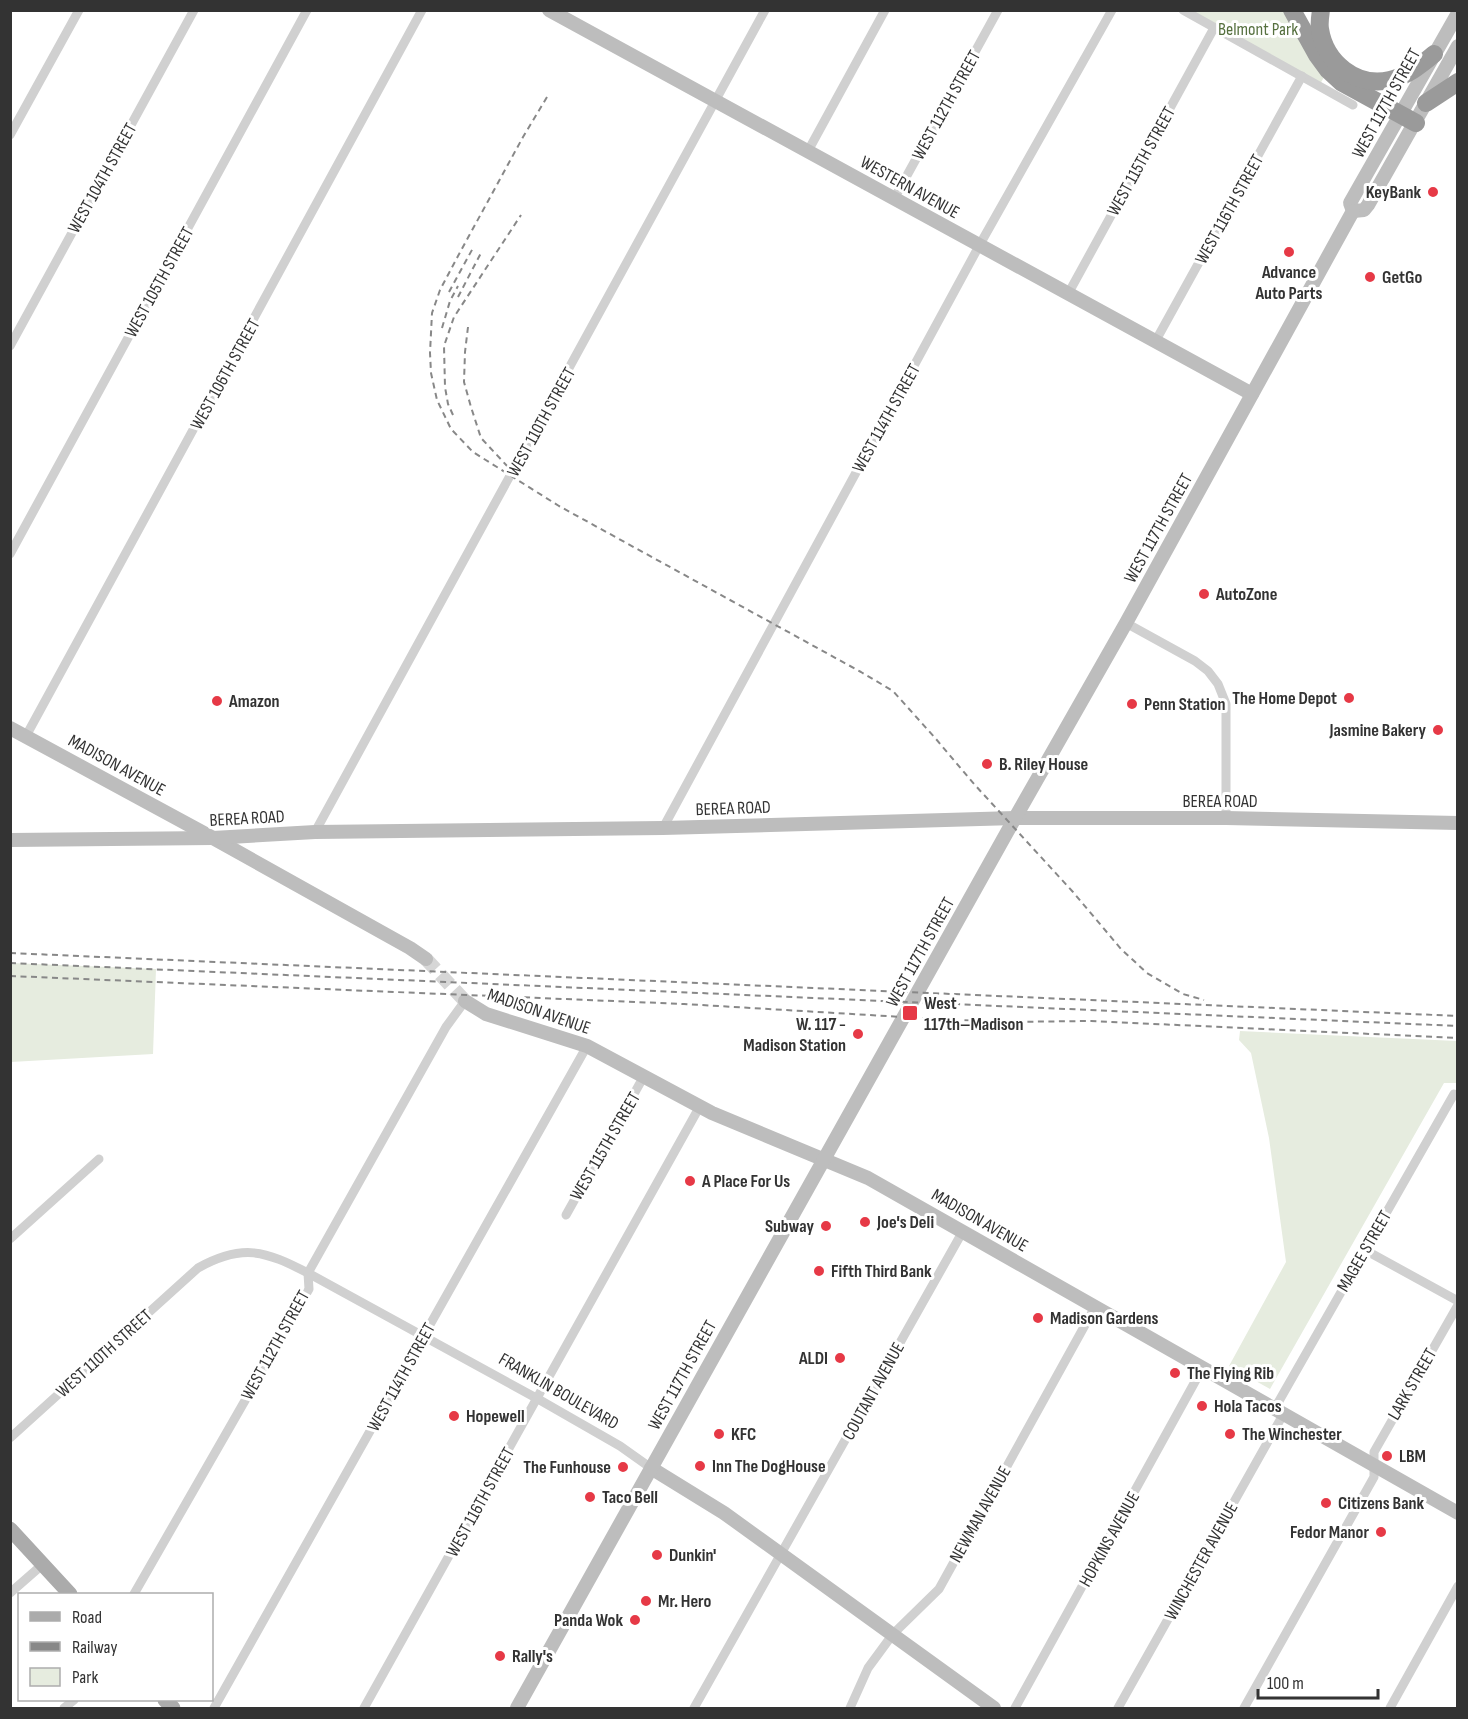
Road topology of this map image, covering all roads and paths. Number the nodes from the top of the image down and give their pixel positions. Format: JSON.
{"nodes":[{"id":1,"x":79,"y":10,"type":"edge"},
{"id":2,"x":194,"y":10,"type":"edge"},
{"id":3,"x":307,"y":10,"type":"edge"},
{"id":4,"x":422,"y":10,"type":"edge"},
{"id":5,"x":549,"y":10,"type":"edge"},
{"id":6,"x":765,"y":10,"type":"edge"},
{"id":7,"x":885,"y":10,"type":"edge"},
{"id":8,"x":998,"y":10,"type":"edge"},
{"id":9,"x":1112,"y":10,"type":"edge"},
{"id":10,"x":1183,"y":10,"type":"edge"},
{"id":11,"x":1292,"y":10,"type":"edge"},
{"id":12,"x":1321,"y":10,"type":"edge"},
{"id":13,"x":1458,"y":14,"type":"edge"},
{"id":14,"x":1214,"y":28,"type":"junction"},
{"id":15,"x":1458,"y":46,"type":"edge"},
{"id":16,"x":1434,"y":54,"type":"junction"},
{"id":17,"x":1302,"y":76,"type":"junction"},
{"id":18,"x":1458,"y":82,"type":"edge"},
{"id":19,"x":716,"y":102,"type":"junction"},
{"id":20,"x":1426,"y":104,"type":"junction"},
{"id":21,"x":1353,"y":105,"type":"dead end"},
{"id":22,"x":1408,"y":118,"type":"junction"},
{"id":23,"x":10,"y":135,"type":"edge"},
{"id":24,"x":808,"y":151,"type":"junction"},
{"id":25,"x":894,"y":199,"type":"junction"},
{"id":26,"x":980,"y":246,"type":"junction"},
{"id":27,"x":1068,"y":294,"type":"junction"},
{"id":28,"x":1155,"y":342,"type":"junction"},
{"id":29,"x":10,"y":346,"type":"edge"},
{"id":30,"x":1252,"y":394,"type":"junction"},
{"id":31,"x":10,"y":554,"type":"edge"},
{"id":32,"x":1126,"y":623,"type":"junction"},
{"id":33,"x":10,"y":728,"type":"edge"},
{"id":34,"x":26,"y":736,"type":"junction"},
{"id":35,"x":1015,"y":818,"type":"junction"},
{"id":36,"x":1226,"y":818,"type":"junction"},
{"id":37,"x":1458,"y":823,"type":"edge"},
{"id":38,"x":663,"y":828,"type":"junction"},
{"id":39,"x":315,"y":832,"type":"junction"},
{"id":40,"x":213,"y":838,"type":"junction"},
{"id":41,"x":10,"y":840,"type":"edge"},
{"id":42,"x":426,"y":959,"type":"tunnel mouth"},
{"id":43,"x":465,"y":1001,"type":"joint"},
{"id":44,"x":587,"y":1046,"type":"junction"},
{"id":45,"x":644,"y":1076,"type":"junction"},
{"id":46,"x":1456,"y":1094,"type":"edge"},
{"id":47,"x":700,"y":1106,"type":"junction"},
{"id":48,"x":99,"y":1159,"type":"dead end"},
{"id":49,"x":824,"y":1160,"type":"junction"},
{"id":50,"x":566,"y":1215,"type":"dead end"},
{"id":51,"x":963,"y":1231,"type":"junction"},
{"id":52,"x":10,"y":1239,"type":"edge"},
{"id":53,"x":1365,"y":1250,"type":"junction"},
{"id":54,"x":198,"y":1268,"type":"joint"},
{"id":55,"x":308,"y":1273,"type":"junction"},
{"id":56,"x":1458,"y":1303,"type":"edge"},
{"id":57,"x":1095,"y":1307,"type":"junction"},
{"id":58,"x":424,"y":1337,"type":"junction"},
{"id":59,"x":1202,"y":1369,"type":"junction"},
{"id":60,"x":538,"y":1399,"type":"junction"},
{"id":61,"x":1279,"y":1411,"type":"junction"},
{"id":62,"x":10,"y":1438,"type":"edge"},
{"id":63,"x":1374,"y":1466,"type":"junction"},
{"id":64,"x":651,"y":1468,"type":"junction"},
{"id":65,"x":1458,"y":1513,"type":"edge"},
{"id":66,"x":10,"y":1529,"type":"edge"},
{"id":67,"x":781,"y":1554,"type":"junction"},
{"id":68,"x":42,"y":1565,"type":"junction"},
{"id":69,"x":1458,"y":1586,"type":"edge"},
{"id":70,"x":10,"y":1593,"type":"edge"},
{"id":71,"x":69,"y":1593,"type":"edge"},
{"id":72,"x":135,"y":1593,"type":"edge"},
{"id":73,"x":892,"y":1634,"type":"junction"},
{"id":74,"x":214,"y":1708,"type":"edge"},
{"id":75,"x":364,"y":1708,"type":"edge"},
{"id":76,"x":517,"y":1708,"type":"edge"},
{"id":77,"x":694,"y":1708,"type":"edge"},
{"id":78,"x":850,"y":1708,"type":"edge"},
{"id":79,"x":994,"y":1708,"type":"edge"},
{"id":80,"x":1015,"y":1708,"type":"edge"},
{"id":81,"x":1118,"y":1708,"type":"edge"},
{"id":82,"x":1244,"y":1708,"type":"edge"},
{"id":83,"x":1390,"y":1708,"type":"edge"}],
"edges":[{"from":1,"to":23,"type":"street"},
{"from":2,"to":29,"type":"street","name":"WEST 104TH STREET"},
{"from":3,"to":31,"type":"street","name":"WEST 105TH STREET"},
{"from":4,"to":34,"type":"street","name":"WEST 106TH STREET"},
{"from":5,"to":19,"type":"main road","name":"WESTERN AVENUE"},
{"from":6,"to":19,"type":"street","name":"WEST 110TH STREET"},
{"from":7,"to":24,"type":"street"},
{"from":8,"to":25,"type":"street","name":"WEST 112TH STREET"},
{"from":9,"to":26,"type":"street","name":"WEST 114TH STREET"},
{"from":10,"to":14,"type":"street"},
{"from":11,"to":22,"type":"highway"},
{"from":12,"to":16,"type":"highway"},
{"from":13,"to":16,"type":"main road","name":"WEST 117TH STREET"},
{"from":14,"to":17,"type":"street"},
{"from":14,"to":27,"type":"street","name":"WEST 115TH STREET"},
{"from":15,"to":20,"type":"main road","name":"WEST 117TH STREET"},
{"from":16,"to":22,"type":"main road","name":"WEST 117TH STREET"},
{"from":17,"to":21,"type":"street"},
{"from":17,"to":28,"type":"street","name":"WEST 116TH STREET"},
{"from":18,"to":20,"type":"highway"},
{"from":19,"to":24,"type":"main road","name":"WESTERN AVENUE"},
{"from":19,"to":39,"type":"street","name":"WEST 110TH STREET"},
{"from":20,"to":22,"type":"main road","name":"WEST 117TH STREET"},
{"from":22,"to":30,"type":"main road","name":"WEST 117TH STREET"},
{"from":24,"to":25,"type":"main road","name":"WESTERN AVENUE"},
{"from":25,"to":26,"type":"main road","name":"WESTERN AVENUE"},
{"from":26,"to":27,"type":"main road","name":"WESTERN AVENUE"},
{"from":26,"to":38,"type":"street","name":"WEST 114TH STREET"},
{"from":27,"to":28,"type":"main road","name":"WESTERN AVENUE"},
{"from":28,"to":30,"type":"main road","name":"WESTERN AVENUE"},
{"from":30,"to":32,"type":"main road","name":"WEST 117TH STREET"},
{"from":32,"to":35,"type":"main road","name":"WEST 117TH STREET"},
{"from":32,"to":36,"type":"street"},
{"from":33,"to":34,"type":"main road","name":"MADISON AVENUE"},
{"from":34,"to":40,"type":"main road","name":"MADISON AVENUE"},
{"from":35,"to":36,"type":"main road","name":"BEREA ROAD"},
{"from":35,"to":38,"type":"main road","name":"BEREA ROAD"},
{"from":35,"to":49,"type":"main road","name":"WEST 117TH STREET"},
{"from":36,"to":37,"type":"main road","name":"BEREA ROAD"},
{"from":38,"to":39,"type":"main road","name":"BEREA ROAD"},
{"from":39,"to":40,"type":"main road","name":"BEREA ROAD"},
{"from":40,"to":41,"type":"main road","name":"BEREA ROAD"},
{"from":40,"to":42,"type":"main road","name":"MADISON AVENUE"},
{"from":43,"to":44,"type":"main road","name":"MADISON AVENUE"},
{"from":43,"to":55,"type":"street","name":"WEST 112TH STREET"},
{"from":44,"to":45,"type":"main road","name":"MADISON AVENUE"},
{"from":44,"to":58,"type":"street","name":"WEST 114TH STREET"},
{"from":45,"to":47,"type":"main road","name":"MADISON AVENUE"},
{"from":45,"to":50,"type":"street","name":"WEST 115TH STREET"},
{"from":46,"to":53,"type":"street","name":"MAGEE STREET"},
{"from":47,"to":49,"type":"main road","name":"MADISON AVENUE"},
{"from":47,"to":60,"type":"street","name":"WEST 116TH STREET"},
{"from":48,"to":52,"type":"street"},
{"from":49,"to":51,"type":"main road","name":"MADISON AVENUE"},
{"from":49,"to":64,"type":"main road","name":"WEST 117TH STREET"},
{"from":51,"to":57,"type":"main road","name":"MADISON AVENUE"},
{"from":51,"to":67,"type":"street","name":"COUTANT AVENUE"},
{"from":53,"to":56,"type":"street"},
{"from":53,"to":61,"type":"street","name":"MAGEE STREET"},
{"from":54,"to":55,"type":"street","name":"FRANKLIN BOULEVARD"},
{"from":54,"to":62,"type":"street","name":"WEST 110TH STREET"},
{"from":55,"to":58,"type":"street","name":"FRANKLIN BOULEVARD"},
{"from":55,"to":72,"type":"street","name":"WEST 112TH STREET"},
{"from":56,"to":63,"type":"street","name":"LARK STREET"},
{"from":57,"to":59,"type":"main road","name":"MADISON AVENUE"},
{"from":57,"to":73,"type":"street","name":"NEWMAN AVENUE"},
{"from":58,"to":60,"type":"street","name":"FRANKLIN BOULEVARD"},
{"from":58,"to":74,"type":"street","name":"WEST 114TH STREET"},
{"from":59,"to":61,"type":"main road","name":"MADISON AVENUE"},
{"from":59,"to":80,"type":"street","name":"HOPKINS AVENUE"},
{"from":60,"to":64,"type":"street","name":"FRANKLIN BOULEVARD"},
{"from":60,"to":75,"type":"street","name":"WEST 116TH STREET"},
{"from":61,"to":63,"type":"main road","name":"MADISON AVENUE"},
{"from":61,"to":81,"type":"street","name":"WINCHESTER AVENUE"},
{"from":63,"to":65,"type":"main road","name":"MADISON AVENUE"},
{"from":63,"to":82,"type":"street","name":"LARK STREET"},
{"from":64,"to":67,"type":"main road","name":"FRANKLIN BOULEVARD"},
{"from":64,"to":76,"type":"main road","name":"WEST 117TH STREET"},
{"from":66,"to":68,"type":"main road"},
{"from":67,"to":73,"type":"main road","name":"FRANKLIN BOULEVARD"},
{"from":67,"to":77,"type":"street","name":"COUTANT AVENUE"},
{"from":68,"to":70,"type":"street"},
{"from":68,"to":71,"type":"main road"},
{"from":69,"to":83,"type":"street"},
{"from":73,"to":78,"type":"street","name":"NEWMAN AVENUE"},
{"from":73,"to":79,"type":"main road","name":"FRANKLIN BOULEVARD"}]}
